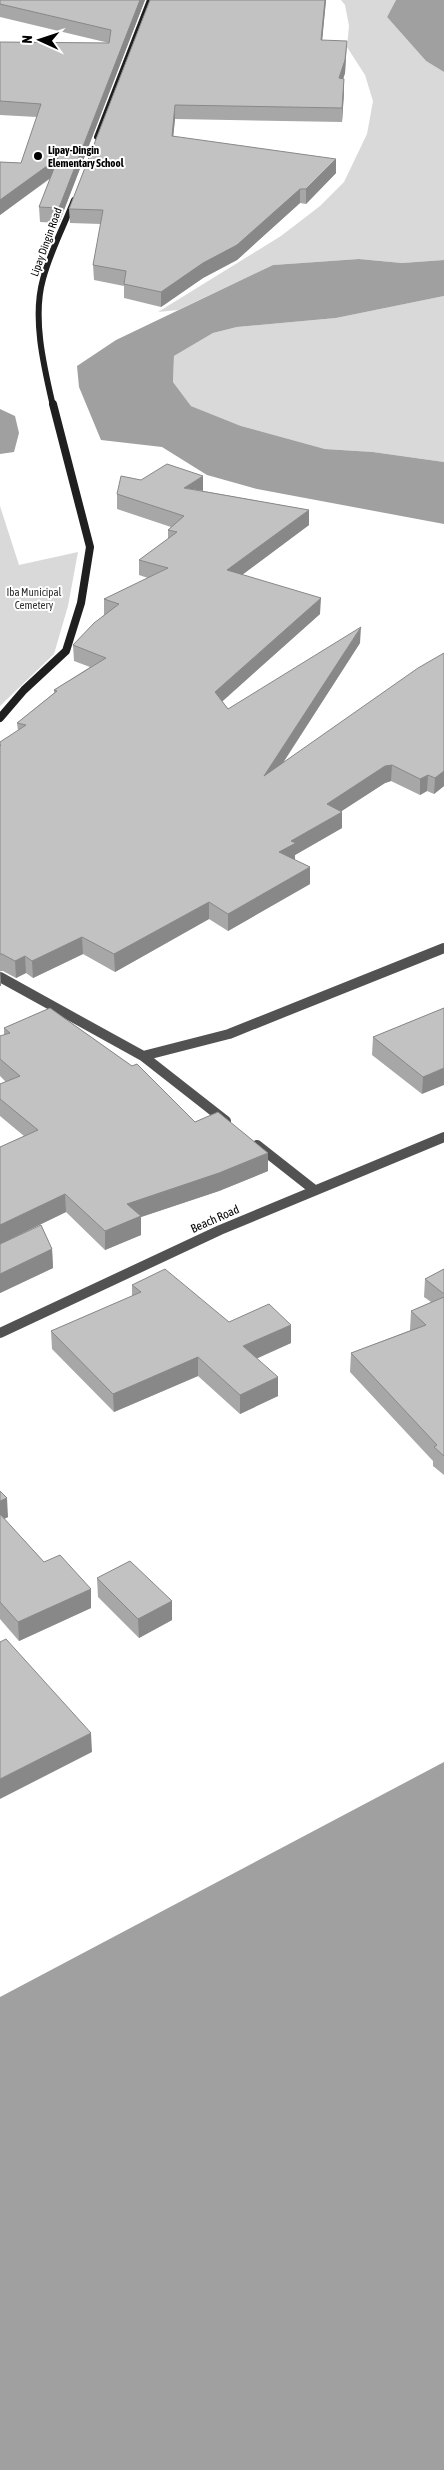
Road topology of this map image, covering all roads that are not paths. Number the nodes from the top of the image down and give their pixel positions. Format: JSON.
{"nodes":[{"id":1,"x":150,"y":0,"type":"edge"},
{"id":2,"x":94,"y":146,"type":"edge"},
{"id":3,"x":78,"y":190,"type":"edge"},
{"id":4,"x":0,"y":718,"type":"edge"},
{"id":5,"x":444,"y":948,"type":"edge"},
{"id":6,"x":0,"y":977,"type":"edge"},
{"id":7,"x":144,"y":1056,"type":"junction"},
{"id":8,"x":236,"y":1128,"type":"edge"},
{"id":9,"x":444,"y":1137,"type":"edge"},
{"id":10,"x":251,"y":1140,"type":"edge"},
{"id":11,"x":312,"y":1189,"type":"junction"},
{"id":12,"x":0,"y":1333,"type":"edge"}],
"edges":[{"from":1,"to":2,"type":"street"},
{"from":3,"to":4,"type":"street","name":"Lipay Dingin Road"},
{"from":5,"to":7,"type":"street"},
{"from":6,"to":7,"type":"street"},
{"from":7,"to":8,"type":"street"},
{"from":9,"to":11,"type":"street","name":"Beach Road"},
{"from":10,"to":11,"type":"street"},
{"from":11,"to":12,"type":"street","name":"Beach Road"}]}
